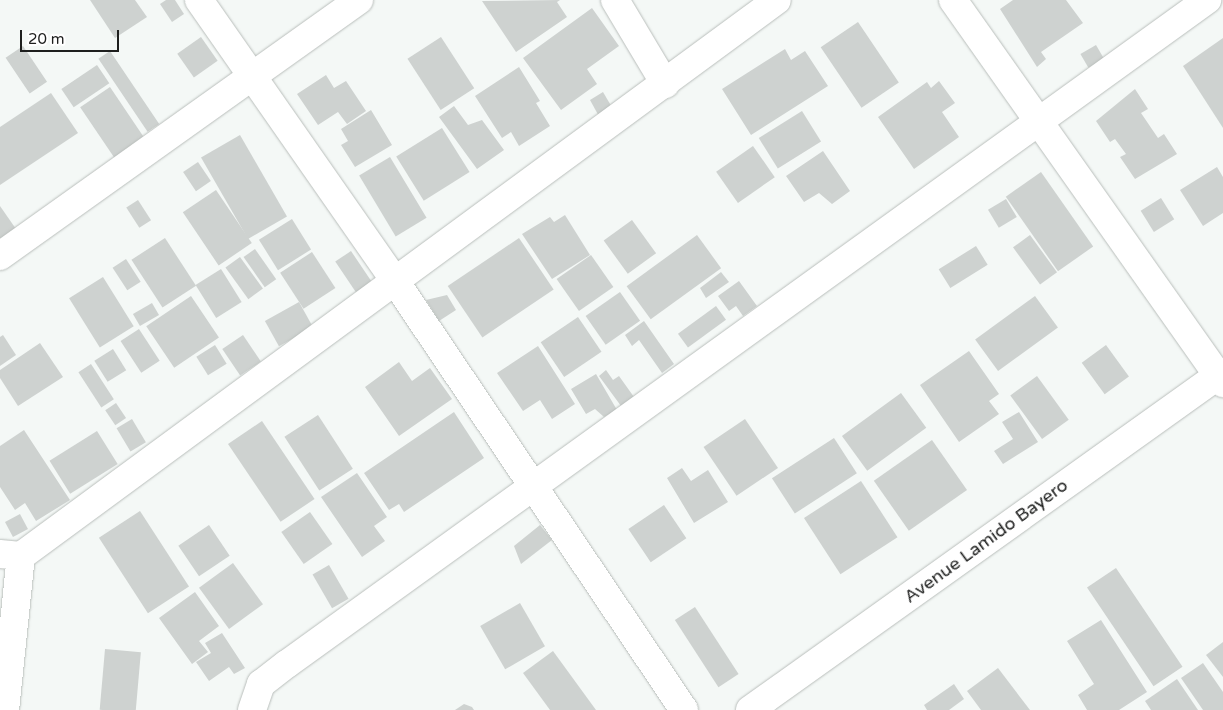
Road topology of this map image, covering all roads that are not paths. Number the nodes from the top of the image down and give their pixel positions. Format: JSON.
{"nodes":[{"id":1,"x":199,"y":0,"type":"edge"},
{"id":2,"x":359,"y":0,"type":"edge"},
{"id":3,"x":615,"y":0,"type":"edge"},
{"id":4,"x":777,"y":0,"type":"edge"},
{"id":5,"x":953,"y":0,"type":"edge"},
{"id":6,"x":1207,"y":0,"type":"edge"},
{"id":7,"x":254,"y":76,"type":"junction"},
{"id":8,"x":665,"y":84,"type":"junction"},
{"id":9,"x":1037,"y":122,"type":"junction"},
{"id":10,"x":0,"y":256,"type":"edge"},
{"id":11,"x":395,"y":281,"type":"junction"},
{"id":12,"x":1221,"y":377,"type":"edge"},
{"id":13,"x":533,"y":484,"type":"junction"},
{"id":14,"x":10,"y":555,"type":"edge"},
{"id":15,"x":5,"y":710,"type":"edge"},
{"id":16,"x":252,"y":710,"type":"edge"},
{"id":17,"x":684,"y":710,"type":"edge"},
{"id":18,"x":750,"y":710,"type":"edge"}],
"edges":[{"from":1,"to":7,"type":"street"},
{"from":2,"to":7,"type":"street"},
{"from":3,"to":8,"type":"street"},
{"from":4,"to":8,"type":"street"},
{"from":5,"to":9,"type":"street"},
{"from":6,"to":9,"type":"street"},
{"from":7,"to":10,"type":"street"},
{"from":7,"to":11,"type":"street"},
{"from":8,"to":11,"type":"street"},
{"from":9,"to":12,"type":"street"},
{"from":9,"to":13,"type":"street"},
{"from":11,"to":13,"type":"street"},
{"from":11,"to":14,"type":"street"},
{"from":12,"to":18,"type":"street","name":"Avenue Lamido Bayero"},
{"from":13,"to":16,"type":"street"},
{"from":13,"to":17,"type":"street"},
{"from":14,"to":15,"type":"street"}]}
